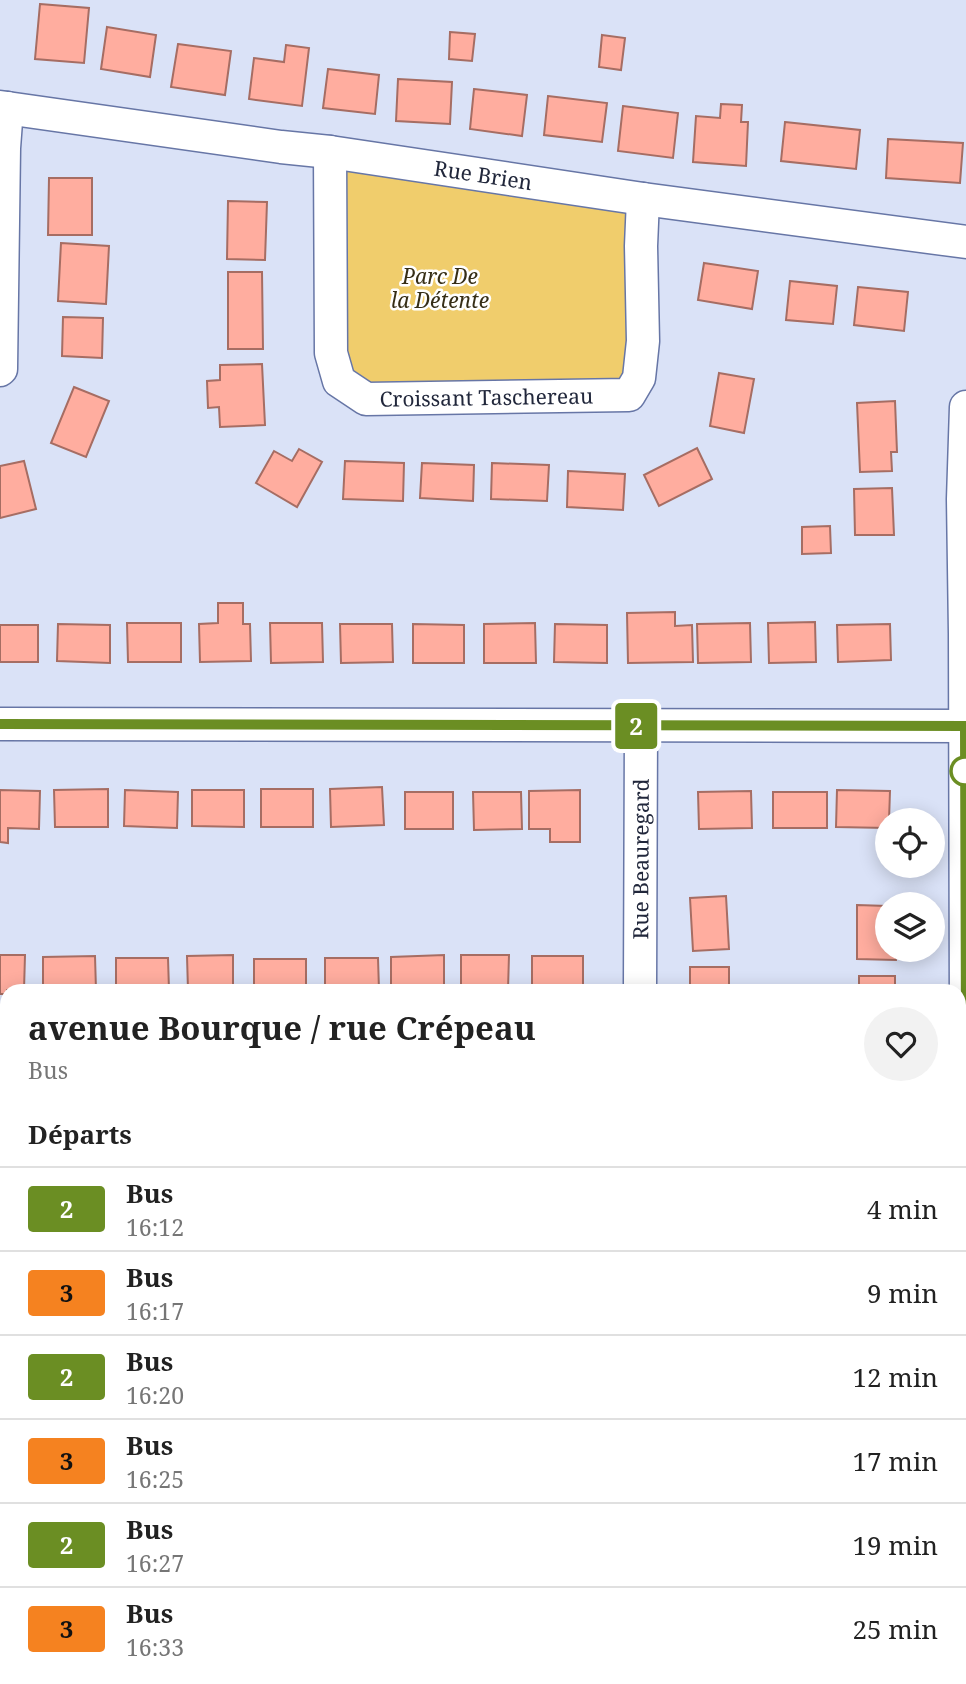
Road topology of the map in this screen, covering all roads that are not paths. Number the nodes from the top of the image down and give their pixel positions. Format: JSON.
{"nodes":[{"id":1,"x":4,"y":107,"type":"edge"},
{"id":2,"x":330,"y":152,"type":"junction"},
{"id":3,"x":643,"y":199,"type":"junction"},
{"id":4,"x":966,"y":242,"type":"edge"},
{"id":5,"x":0,"y":370,"type":"edge"},
{"id":6,"x":966,"y":407,"type":"edge"},
{"id":7,"x":0,"y":724,"type":"edge"},
{"id":8,"x":641,"y":726,"type":"junction"},
{"id":9,"x":966,"y":726,"type":"edge"},
{"id":10,"x":639,"y":984,"type":"edge"},
{"id":11,"x":966,"y":1023,"type":"edge"}],
"edges":[{"from":1,"to":2,"type":"street","name":"Rue Brien"},
{"from":1,"to":5,"type":"street"},
{"from":2,"to":3,"type":"street","name":"Rue Brien"},
{"from":2,"to":3,"type":"street","name":"Croissant Taschereau"},
{"from":3,"to":4,"type":"street","name":"Rue Brien"},
{"from":6,"to":9,"type":"street"},
{"from":7,"to":8,"type":"street"},
{"from":8,"to":9,"type":"street"},
{"from":8,"to":10,"type":"street","name":"Rue Beauregard"},
{"from":9,"to":11,"type":"street"}]}
